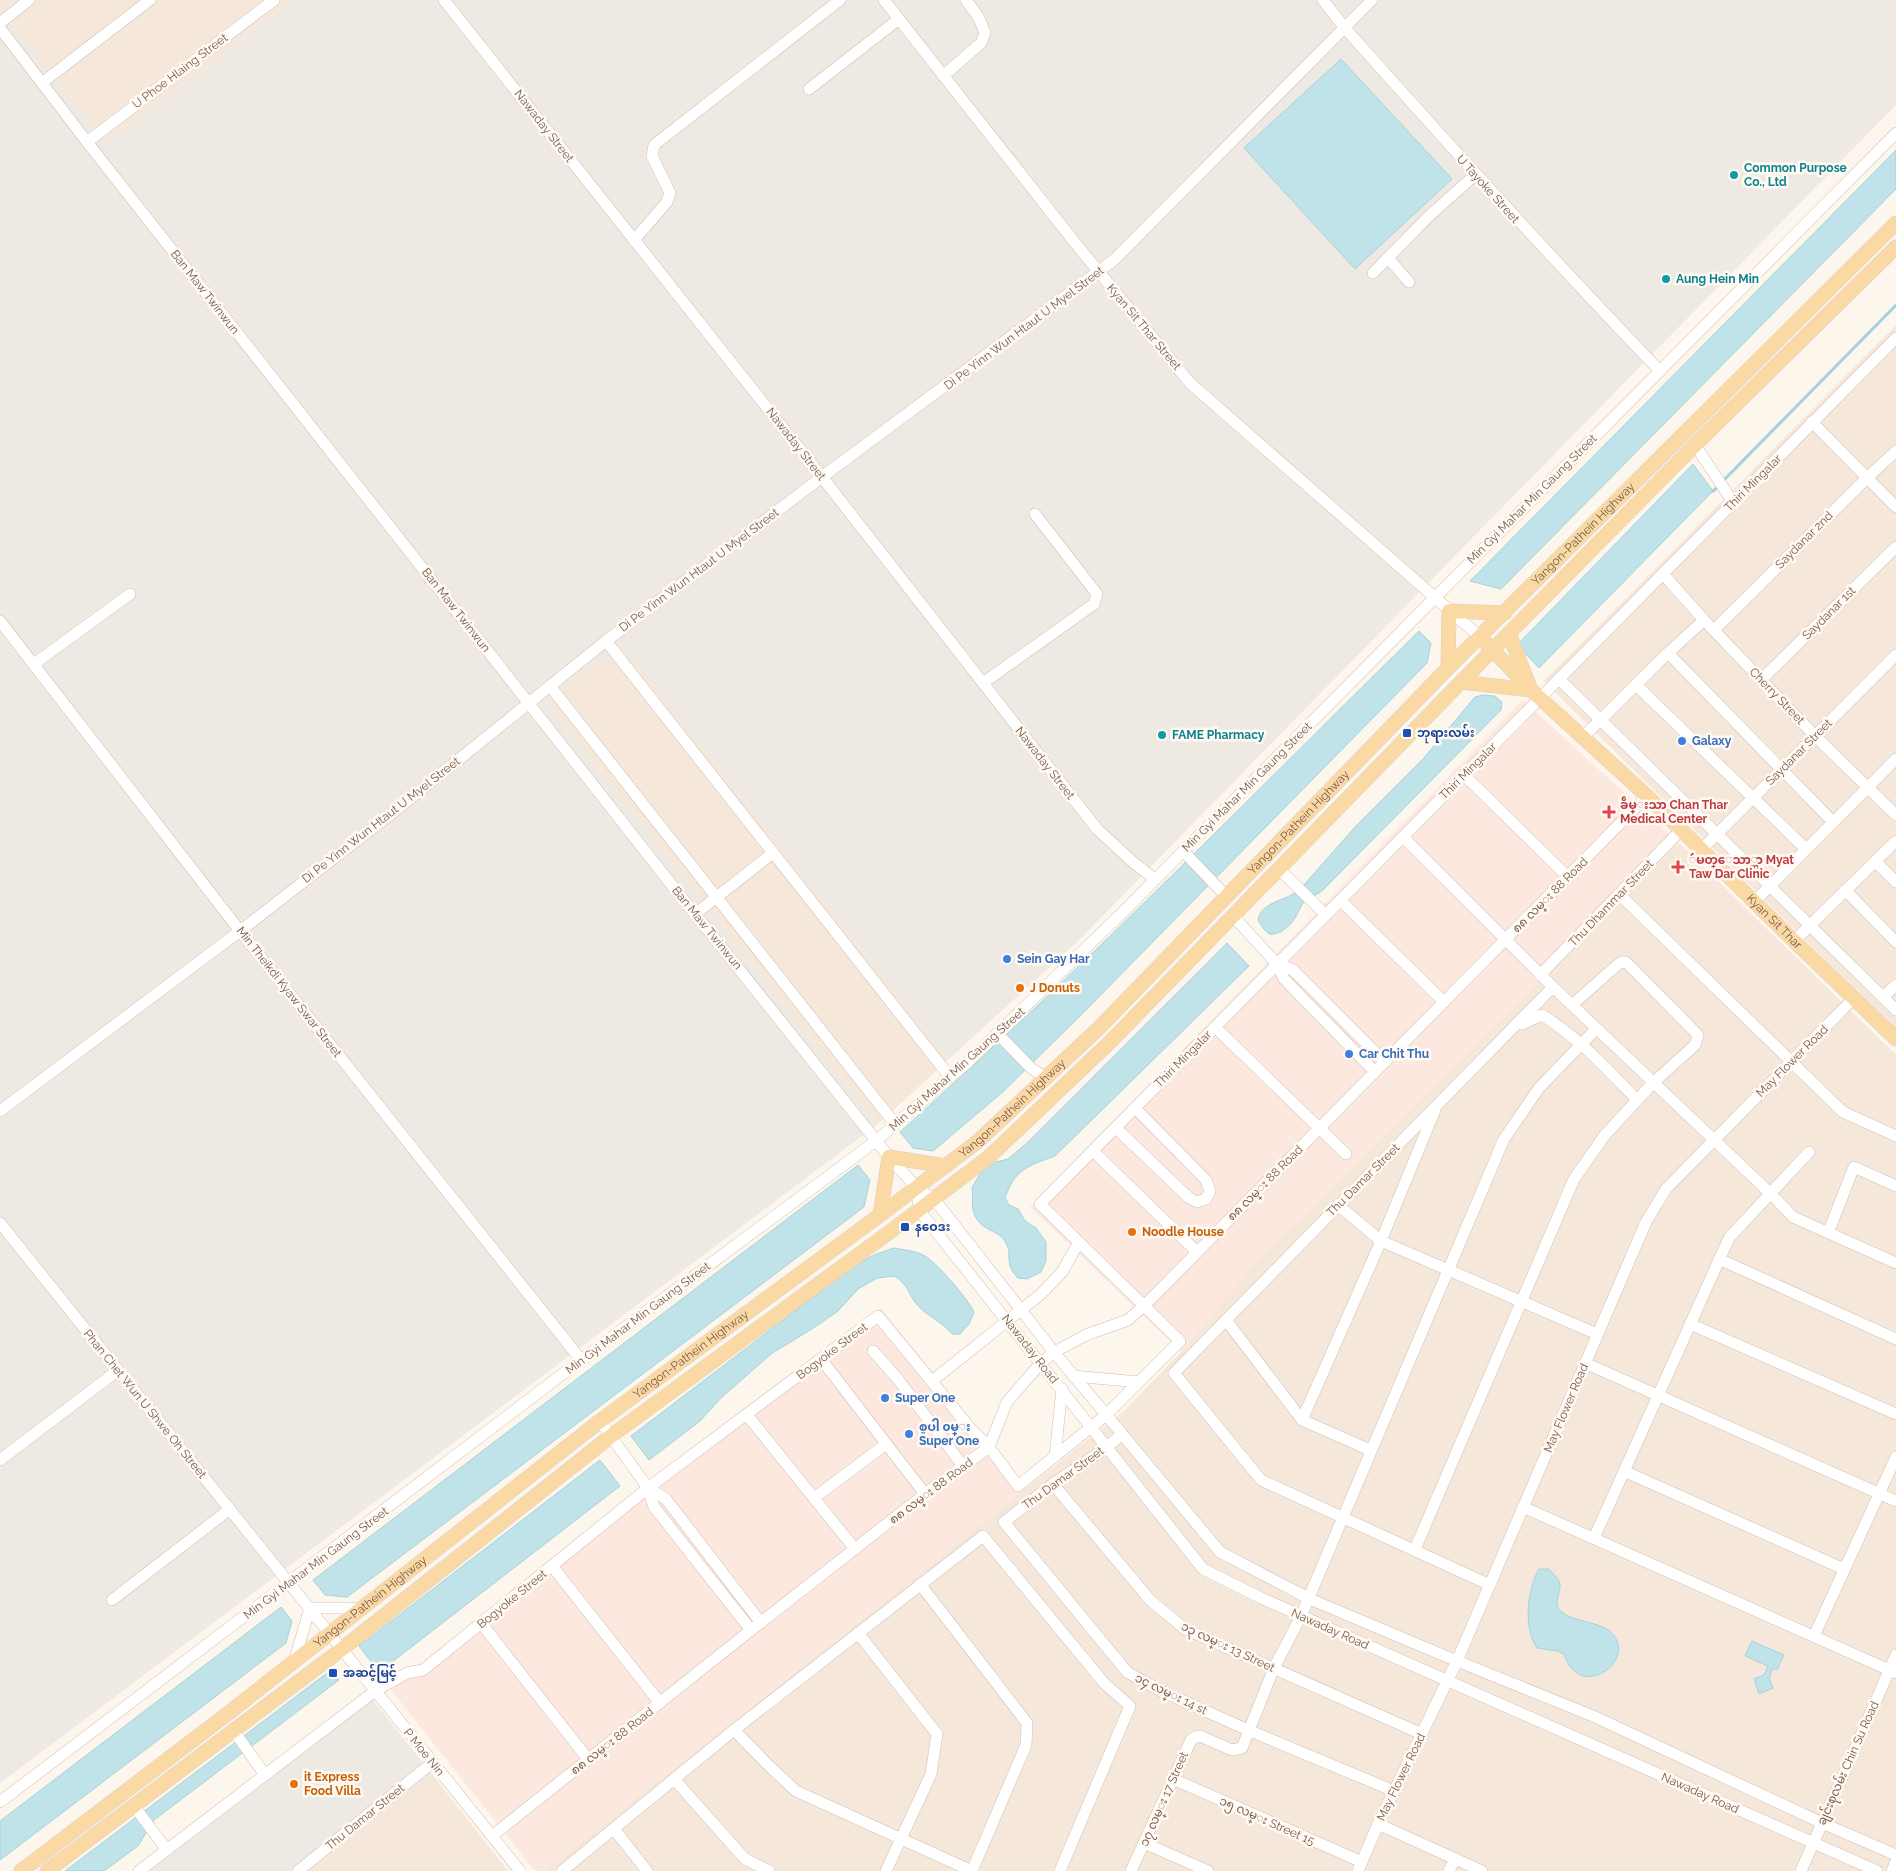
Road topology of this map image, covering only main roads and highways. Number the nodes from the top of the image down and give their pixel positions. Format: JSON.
{"nodes":[{"id":1,"x":1896,"y":223,"type":"edge"},
{"id":2,"x":1896,"y":247,"type":"edge"},
{"id":3,"x":1505,"y":613,"type":"junction"},
{"id":4,"x":1509,"y":634,"type":"junction"},
{"id":5,"x":1480,"y":638,"type":"junction"},
{"id":6,"x":1493,"y":650,"type":"junction"},
{"id":7,"x":1448,"y":668,"type":"junction"},
{"id":8,"x":1461,"y":682,"type":"junction"},
{"id":9,"x":1536,"y":694,"type":"junction"},
{"id":10,"x":1896,"y":1039,"type":"edge"},
{"id":11,"x":946,"y":1166,"type":"junction"},
{"id":12,"x":880,"y":1215,"type":"junction"},
{"id":13,"x":21,"y":1871,"type":"edge"},
{"id":14,"x":47,"y":1871,"type":"edge"}],
"edges":[{"from":1,"to":3,"type":"main road","name":"Yangon-Pathein Highway"},
{"from":2,"to":4,"type":"main road","name":"Yangon-Pathein Highway"},
{"from":3,"to":5,"type":"main road","name":"Yangon-Pathein Highway"},
{"from":3,"to":7,"type":"main road"},
{"from":4,"to":6,"type":"main road","name":"Yangon-Pathein Highway"},
{"from":4,"to":9,"type":"main road"},
{"from":5,"to":6,"type":"main road","name":"Kyan Sit Thar"},
{"from":5,"to":7,"type":"main road","name":"Yangon-Pathein Highway"},
{"from":6,"to":8,"type":"main road","name":"Yangon-Pathein Highway"},
{"from":6,"to":9,"type":"main road","name":"Kyan Sit Thar"},
{"from":7,"to":11,"type":"main road","name":"Yangon-Pathein Highway"},
{"from":8,"to":9,"type":"main road"},
{"from":8,"to":14,"type":"main road","name":"Yangon-Pathein Highway"},
{"from":9,"to":10,"type":"main road","name":"Kyan Sit Thar"},
{"from":11,"to":12,"type":"main road","name":"Yangon-Pathein Highway"},
{"from":11,"to":12,"type":"main road"},
{"from":12,"to":13,"type":"main road","name":"Yangon-Pathein Highway"}]}
